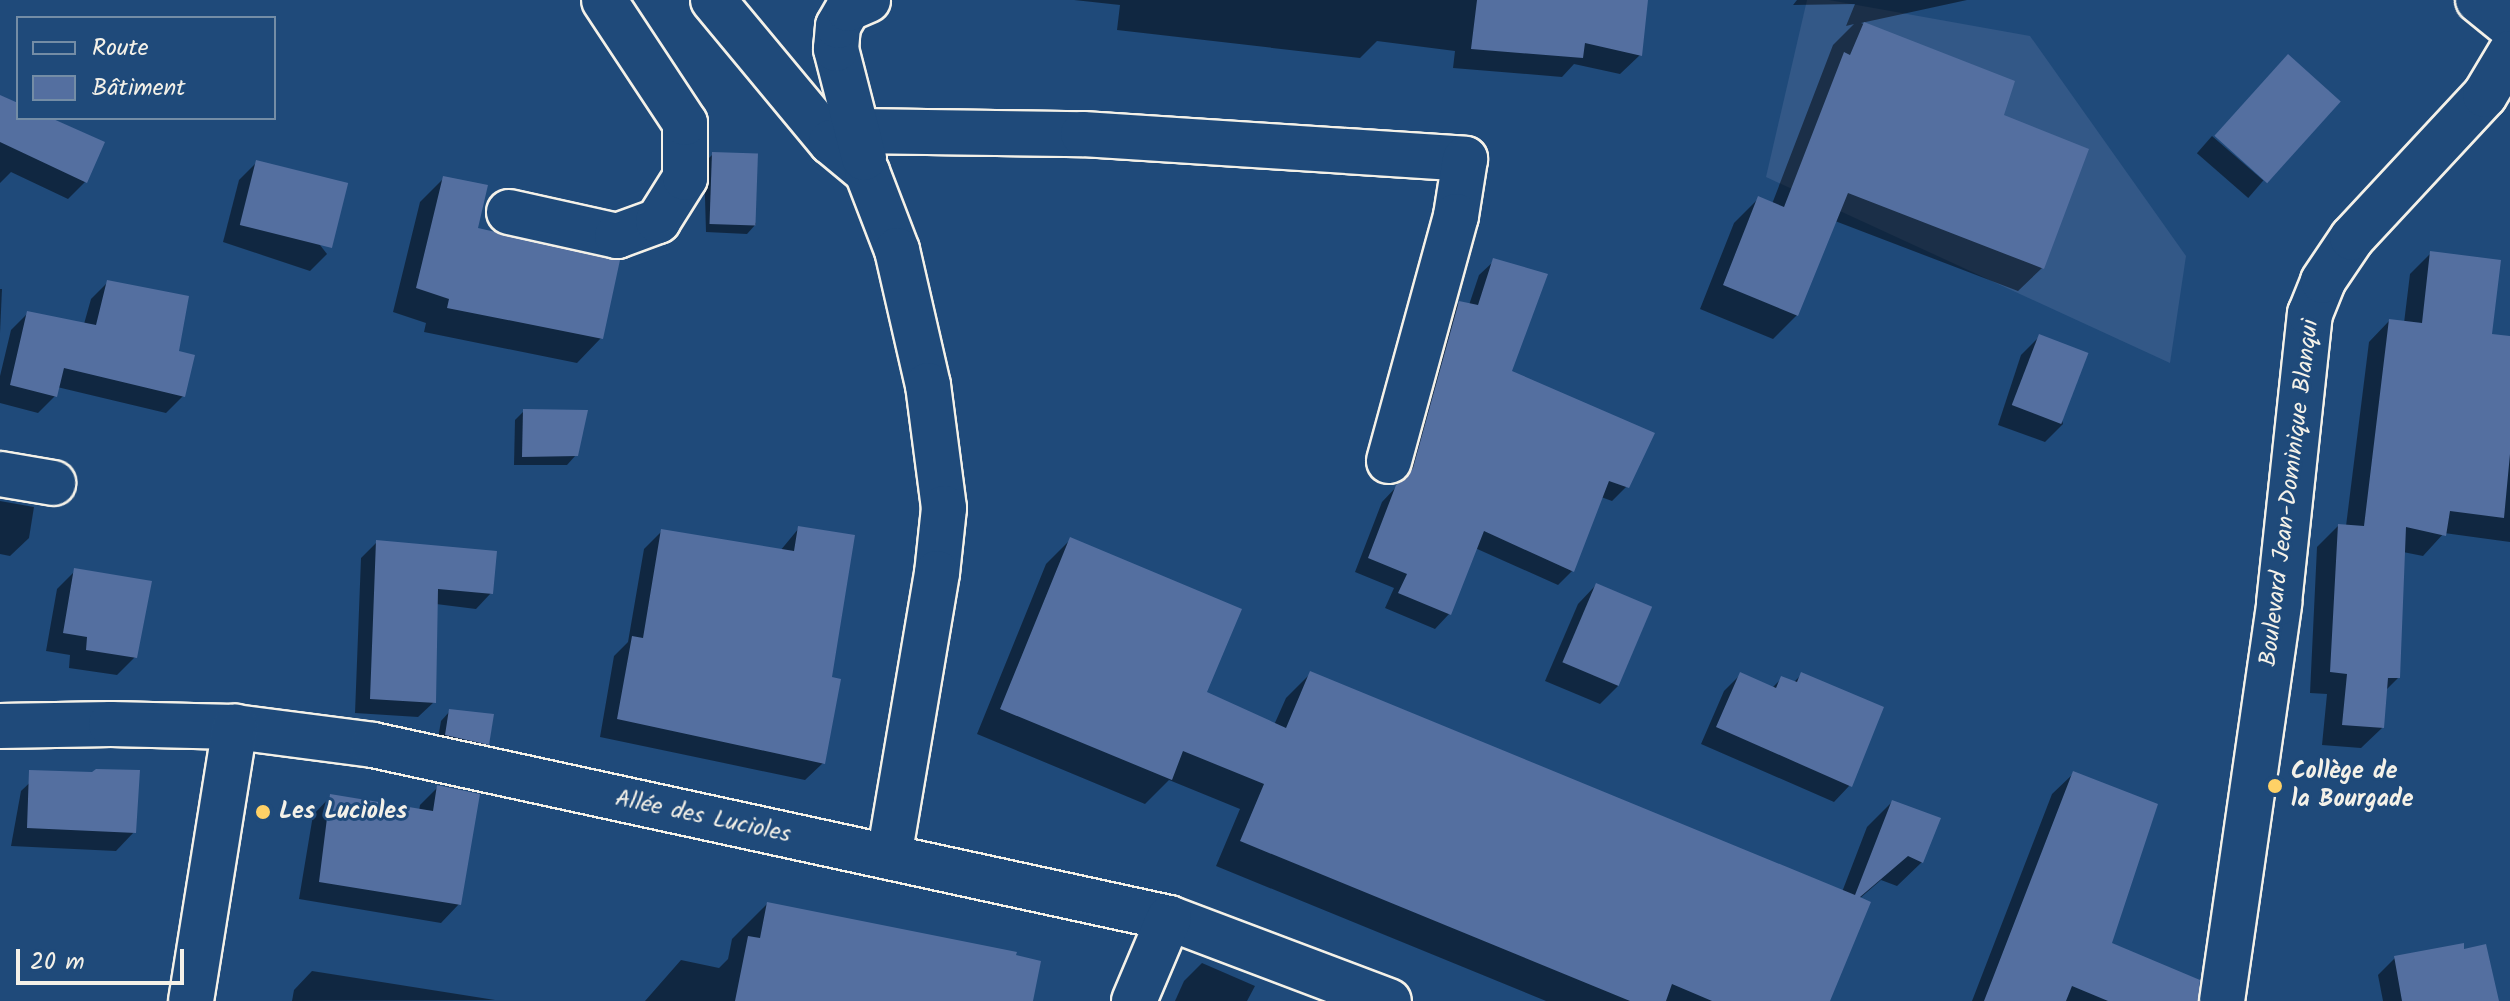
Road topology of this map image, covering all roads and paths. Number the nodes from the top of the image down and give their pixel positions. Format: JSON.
{"nodes":[{"id":1,"x":604,"y":0,"type":"edge"},
{"id":2,"x":713,"y":0,"type":"edge"},
{"id":3,"x":868,"y":0,"type":"edge"},
{"id":4,"x":2478,"y":0,"type":"edge"},
{"id":5,"x":2510,"y":26,"type":"edge"},
{"id":6,"x":2510,"y":53,"type":"edge"},
{"id":7,"x":2497,"y":101,"type":"edge"},
{"id":8,"x":862,"y":152,"type":"junction"},
{"id":9,"x":509,"y":212,"type":"dead end"},
{"id":10,"x":1389,"y":461,"type":"dead end"},
{"id":11,"x":0,"y":474,"type":"edge"},
{"id":12,"x":53,"y":483,"type":"dead end"},
{"id":13,"x":0,"y":726,"type":"edge"},
{"id":14,"x":235,"y":727,"type":"junction"},
{"id":15,"x":889,"y":857,"type":"junction"},
{"id":16,"x":1169,"y":918,"type":"junction"},
{"id":17,"x":191,"y":1001,"type":"edge"},
{"id":18,"x":1134,"y":1001,"type":"edge"},
{"id":19,"x":1389,"y":1001,"type":"edge"},
{"id":20,"x":2222,"y":1001,"type":"edge"}],
"edges":[{"from":1,"to":9,"type":"street"},
{"from":2,"to":8,"type":"street"},
{"from":3,"to":8,"type":"street"},
{"from":4,"to":5,"type":"street"},
{"from":6,"to":7,"type":"street","name":"Boulevard Jean-Dominique Blanqui"},
{"from":7,"to":20,"type":"street","name":"Boulevard Jean-Dominique Blanqui"},
{"from":8,"to":10,"type":"street"},
{"from":8,"to":15,"type":"street"},
{"from":11,"to":12,"type":"street"},
{"from":13,"to":14,"type":"street","name":"Allée des Lucioles"},
{"from":14,"to":15,"type":"street","name":"Allée des Lucioles"},
{"from":14,"to":17,"type":"street"},
{"from":15,"to":16,"type":"street","name":"Allée des Lucioles"},
{"from":16,"to":18,"type":"street"},
{"from":16,"to":19,"type":"street","name":"Allée des Lucioles"}]}
